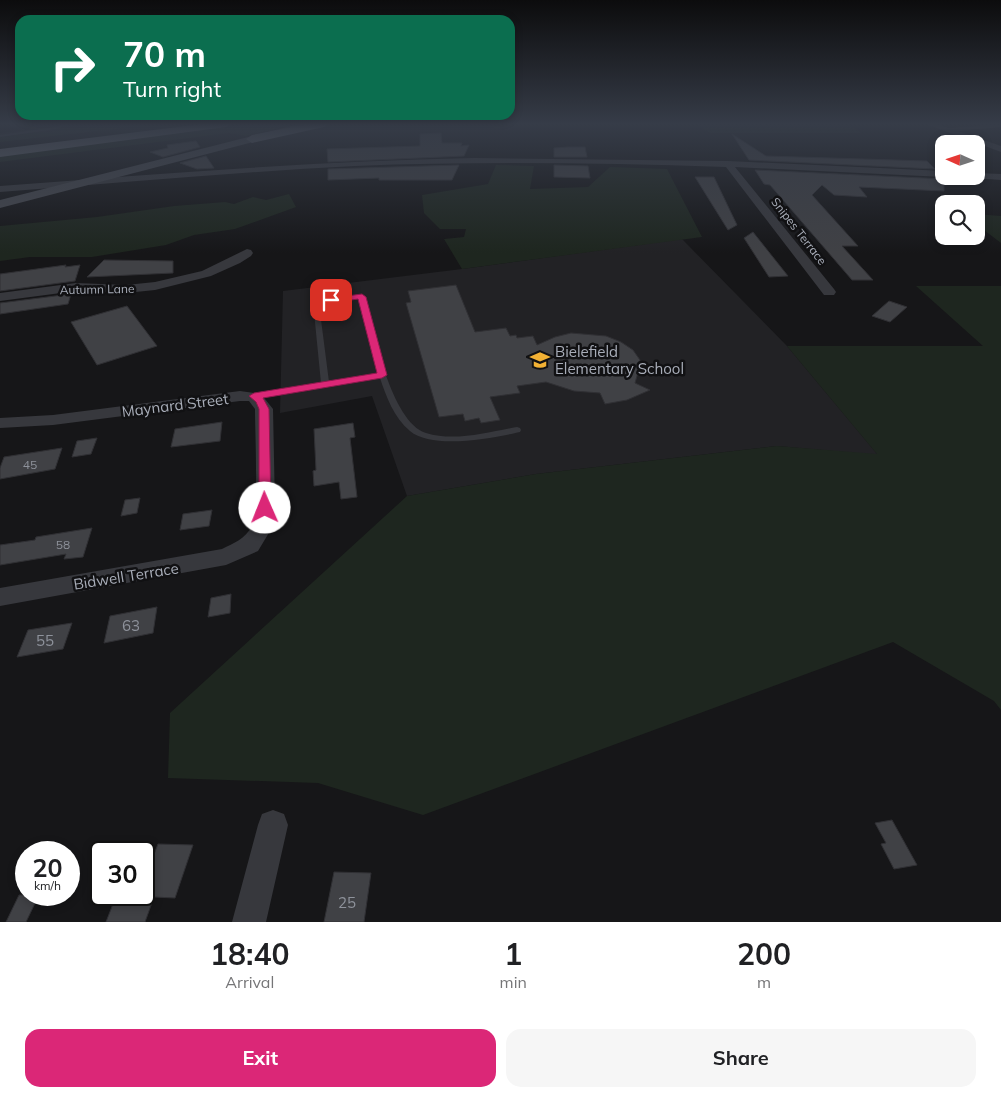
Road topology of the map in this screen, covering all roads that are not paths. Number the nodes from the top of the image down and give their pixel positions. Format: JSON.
{"nodes":[{"id":1,"x":146,"y":167,"type":"edge"},
{"id":2,"x":312,"y":167,"type":"edge"},
{"id":3,"x":730,"y":167,"type":"edge"},
{"id":4,"x":793,"y":167,"type":"edge"},
{"id":5,"x":215,"y":174,"type":"junction"},
{"id":6,"x":935,"y":174,"type":"edge"},
{"id":7,"x":985,"y":176,"type":"edge"},
{"id":8,"x":1001,"y":177,"type":"edge"},
{"id":9,"x":86,"y":183,"type":"junction"},
{"id":10,"x":0,"y":189,"type":"edge"},
{"id":11,"x":67,"y":194,"type":"dead end"},
{"id":12,"x":0,"y":204,"type":"edge"},
{"id":13,"x":247,"y":253,"type":"dead end"},
{"id":14,"x":829,"y":292,"type":"dead end"},
{"id":15,"x":0,"y":297,"type":"edge"},
{"id":16,"x":382,"y":375,"type":"junction"},
{"id":17,"x":325,"y":384,"type":"junction"},
{"id":18,"x":254,"y":396,"type":"junction"},
{"id":19,"x":0,"y":424,"type":"edge"},
{"id":20,"x":517,"y":430,"type":"dead end"},
{"id":21,"x":0,"y":597,"type":"edge"},
{"id":22,"x":273,"y":825,"type":"dead end"},
{"id":23,"x":249,"y":922,"type":"edge"}],
"edges":[{"from":1,"to":9,"type":"main road"},
{"from":2,"to":5,"type":"street"},
{"from":3,"to":14,"type":"street","name":"Snipes Terrace"},
{"from":4,"to":6,"type":"street"},
{"from":5,"to":9,"type":"street"},
{"from":5,"to":11,"type":"street"},
{"from":7,"to":8,"type":"street"},
{"from":9,"to":10,"type":"street"},
{"from":9,"to":12,"type":"main road"},
{"from":13,"to":15,"type":"street","name":"Autumn Lane"},
{"from":16,"to":17,"type":"lane"},
{"from":16,"to":17,"type":"lane"},
{"from":16,"to":20,"type":"lane"},
{"from":17,"to":18,"type":"lane"},
{"from":18,"to":19,"type":"street","name":"Maynard Street"},
{"from":18,"to":21,"type":"street","name":"Bidwell Terrace"},
{"from":22,"to":23,"type":"street"}]}
